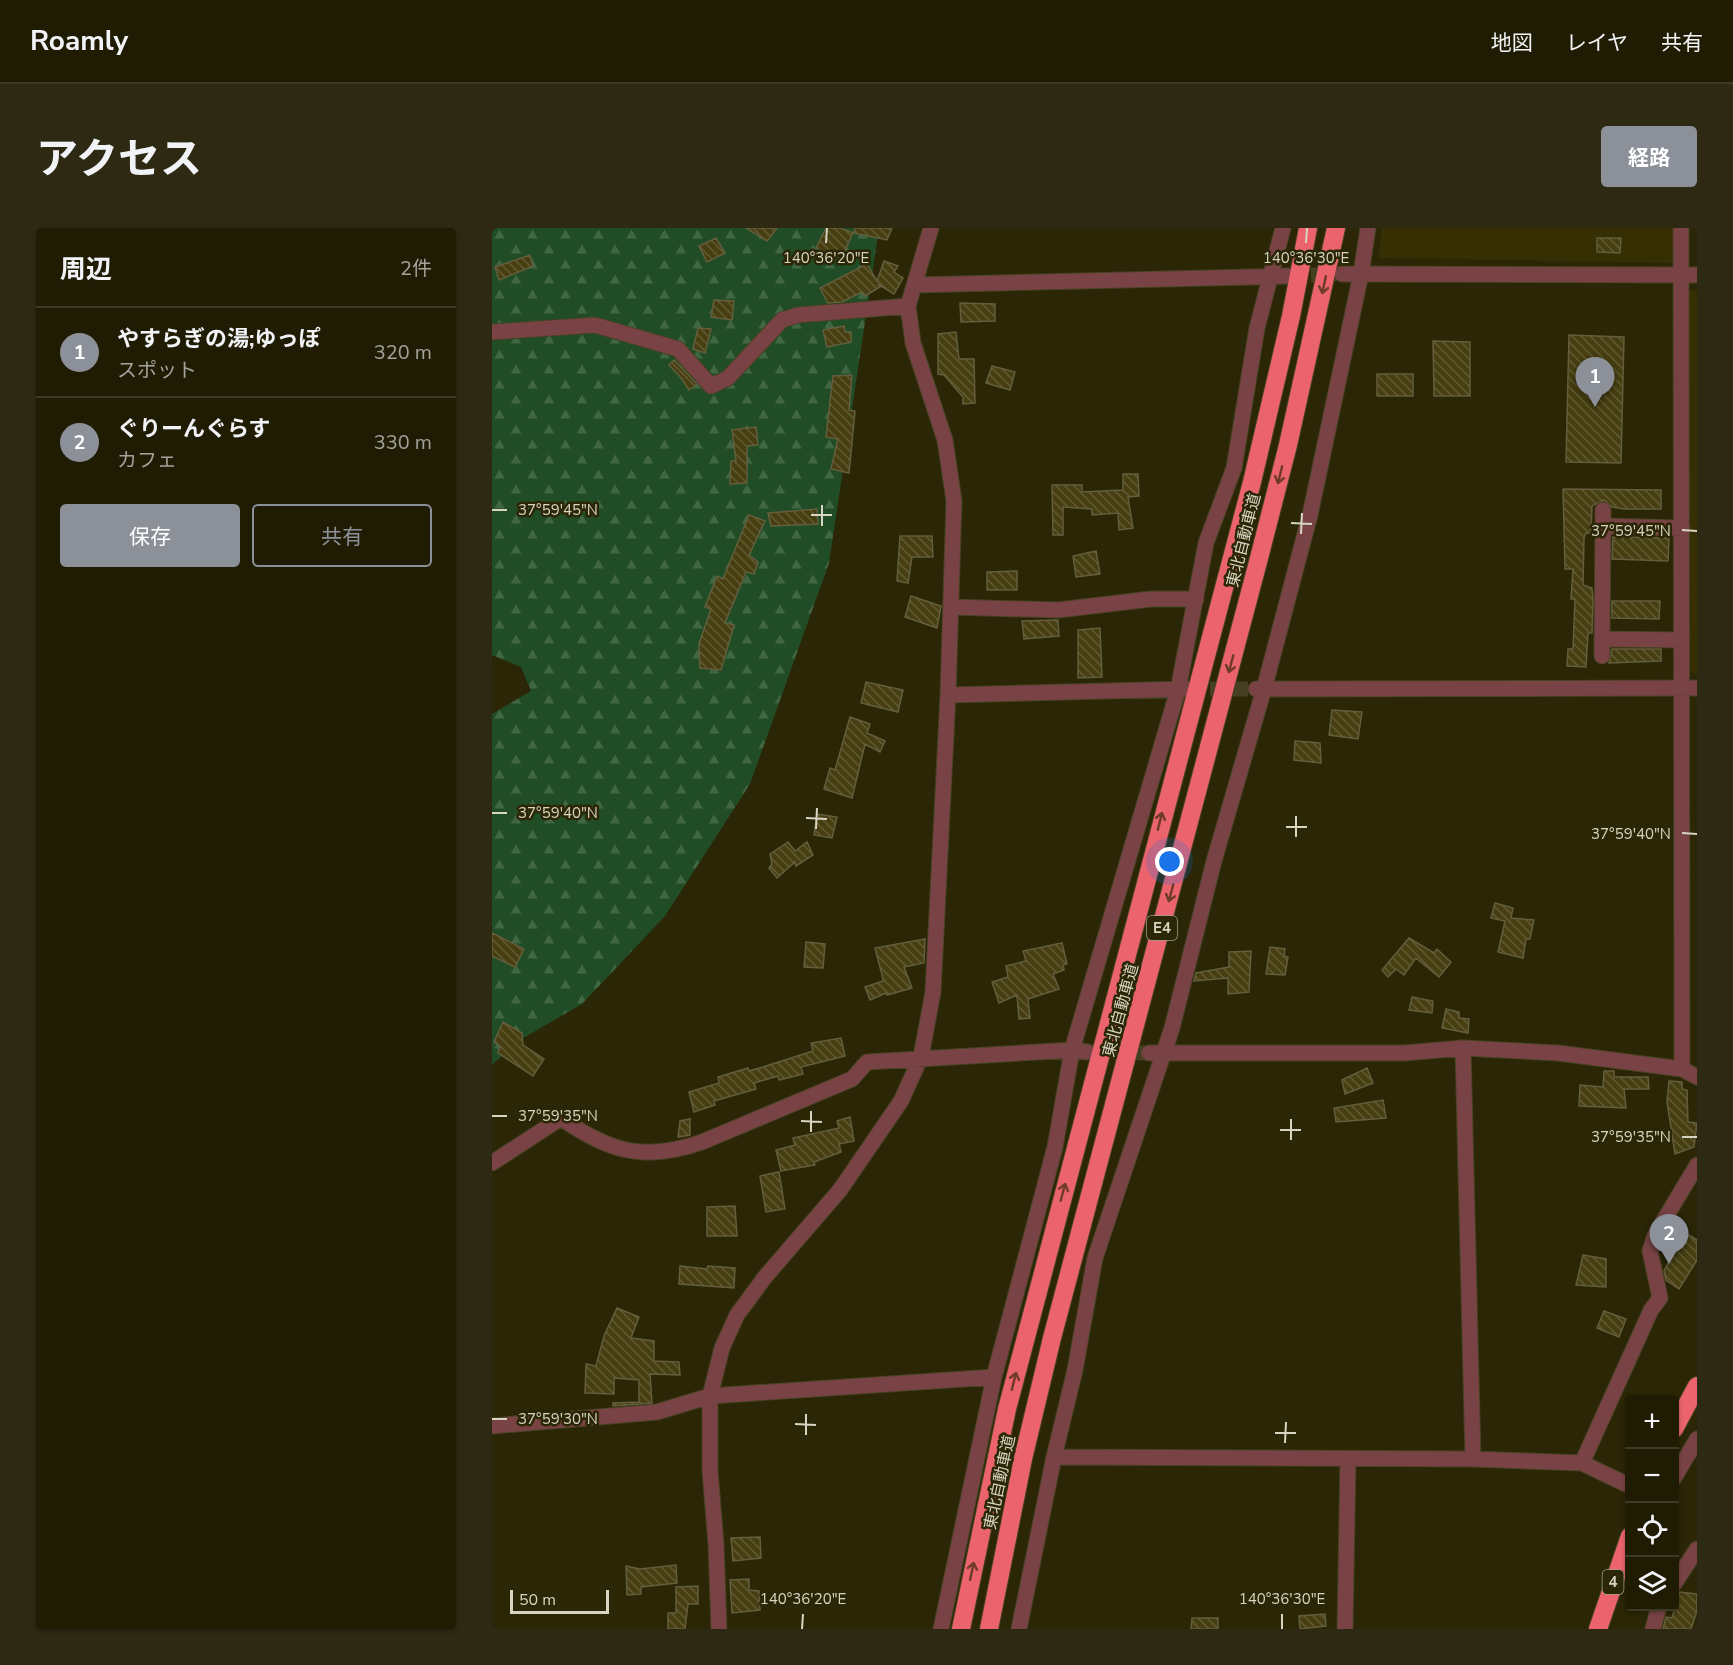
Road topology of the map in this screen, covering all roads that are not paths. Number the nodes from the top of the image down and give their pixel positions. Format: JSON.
{"nodes":[{"id":1,"x":931,"y":228,"type":"edge"},
{"id":2,"x":1282,"y":228,"type":"edge"},
{"id":3,"x":1308,"y":228,"type":"edge"},
{"id":4,"x":1336,"y":228,"type":"edge"},
{"id":5,"x":1368,"y":228,"type":"edge"},
{"id":6,"x":1681,"y":228,"type":"edge"},
{"id":7,"x":1342,"y":274,"type":"tunnel mouth"},
{"id":8,"x":1361,"y":274,"type":"junction"},
{"id":9,"x":1689,"y":275,"type":"edge"},
{"id":10,"x":1288,"y":276,"type":"tunnel mouth"},
{"id":11,"x":1268,"y":278,"type":"junction"},
{"id":12,"x":914,"y":285,"type":"junction"},
{"id":13,"x":908,"y":306,"type":"junction"},
{"id":14,"x":492,"y":332,"type":"edge"},
{"id":15,"x":1603,"y":510,"type":"dead end"},
{"id":16,"x":1603,"y":526,"type":"junction"},
{"id":17,"x":1682,"y":528,"type":"junction"},
{"id":18,"x":1196,"y":599,"type":"junction"},
{"id":19,"x":951,"y":607,"type":"junction"},
{"id":20,"x":1602,"y":639,"type":"junction"},
{"id":21,"x":1682,"y":640,"type":"junction"},
{"id":22,"x":1602,"y":656,"type":"dead end"},
{"id":23,"x":1689,"y":688,"type":"edge"},
{"id":24,"x":1260,"y":689,"type":"junction"},
{"id":25,"x":1183,"y":690,"type":"junction"},
{"id":26,"x":948,"y":694,"type":"junction"},
{"id":27,"x":1463,"y":1048,"type":"junction"},
{"id":28,"x":1079,"y":1051,"type":"junction"},
{"id":29,"x":1156,"y":1053,"type":"junction"},
{"id":30,"x":921,"y":1057,"type":"junction"},
{"id":31,"x":1682,"y":1069,"type":"junction"},
{"id":32,"x":1697,"y":1077,"type":"edge"},
{"id":33,"x":492,"y":1163,"type":"edge"},
{"id":34,"x":1697,"y":1165,"type":"edge"},
{"id":35,"x":994,"y":1377,"type":"junction"},
{"id":36,"x":1697,"y":1386,"type":"edge"},
{"id":37,"x":710,"y":1396,"type":"junction"},
{"id":38,"x":1679,"y":1420,"type":"edge"},
{"id":39,"x":492,"y":1426,"type":"edge"},
{"id":40,"x":1697,"y":1439,"type":"edge"},
{"id":41,"x":1054,"y":1457,"type":"junction"},
{"id":42,"x":1348,"y":1459,"type":"junction"},
{"id":43,"x":1473,"y":1459,"type":"junction"},
{"id":44,"x":1582,"y":1463,"type":"junction"},
{"id":45,"x":1679,"y":1470,"type":"edge"},
{"id":46,"x":1625,"y":1484,"type":"edge"},
{"id":47,"x":1625,"y":1548,"type":"edge"},
{"id":48,"x":1697,"y":1550,"type":"edge"},
{"id":49,"x":1679,"y":1577,"type":"edge"},
{"id":50,"x":1658,"y":1611,"type":"edge"},
{"id":51,"x":719,"y":1629,"type":"edge"},
{"id":52,"x":941,"y":1629,"type":"edge"},
{"id":53,"x":962,"y":1629,"type":"edge"},
{"id":54,"x":989,"y":1629,"type":"edge"},
{"id":55,"x":1019,"y":1629,"type":"edge"},
{"id":56,"x":1346,"y":1629,"type":"edge"},
{"id":57,"x":1598,"y":1629,"type":"edge"},
{"id":58,"x":1653,"y":1629,"type":"edge"}],
"edges":[{"from":1,"to":12,"type":"street"},
{"from":2,"to":11,"type":"street"},
{"from":53,"to":3,"type":"highway","name":"東北自動車道","number":"E4","one_way":true},
{"from":4,"to":54,"type":"highway","name":"東北自動車道","number":"E4","one_way":true},
{"from":5,"to":8,"type":"street"},
{"from":6,"to":9,"type":"street"},
{"from":7,"to":8,"type":"street"},
{"from":8,"to":9,"type":"street"},
{"from":8,"to":24,"type":"street"},
{"from":9,"to":17,"type":"street"},
{"from":10,"to":11,"type":"street"},
{"from":11,"to":12,"type":"street"},
{"from":11,"to":18,"type":"street"},
{"from":12,"to":13,"type":"street"},
{"from":13,"to":14,"type":"street"},
{"from":13,"to":19,"type":"street"},
{"from":15,"to":16,"type":"street"},
{"from":16,"to":17,"type":"street"},
{"from":16,"to":20,"type":"street"},
{"from":17,"to":21,"type":"street"},
{"from":18,"to":19,"type":"street"},
{"from":18,"to":25,"type":"street"},
{"from":19,"to":26,"type":"street"},
{"from":20,"to":21,"type":"street"},
{"from":20,"to":22,"type":"street"},
{"from":21,"to":23,"type":"street"},
{"from":23,"to":24,"type":"street"},
{"from":23,"to":31,"type":"street"},
{"from":24,"to":29,"type":"street"},
{"from":25,"to":26,"type":"street"},
{"from":25,"to":28,"type":"street"},
{"from":26,"to":30,"type":"street"},
{"from":27,"to":29,"type":"street"},
{"from":27,"to":31,"type":"street"},
{"from":27,"to":43,"type":"street"},
{"from":28,"to":30,"type":"street"},
{"from":28,"to":35,"type":"street"},
{"from":29,"to":41,"type":"street"},
{"from":30,"to":33,"type":"street"},
{"from":30,"to":37,"type":"street"},
{"from":31,"to":32,"type":"street"},
{"from":34,"to":44,"type":"street"},
{"from":35,"to":37,"type":"street"},
{"from":35,"to":52,"type":"street"},
{"from":36,"to":38,"type":"highway"},
{"from":37,"to":39,"type":"street"},
{"from":37,"to":51,"type":"street"},
{"from":40,"to":45,"type":"street"},
{"from":41,"to":42,"type":"street"},
{"from":41,"to":55,"type":"street"},
{"from":42,"to":43,"type":"street"},
{"from":42,"to":56,"type":"street"},
{"from":43,"to":44,"type":"street"},
{"from":44,"to":46,"type":"street"},
{"from":47,"to":57,"type":"highway","number":"4"},
{"from":48,"to":49,"type":"street"},
{"from":50,"to":58,"type":"street"}]}
